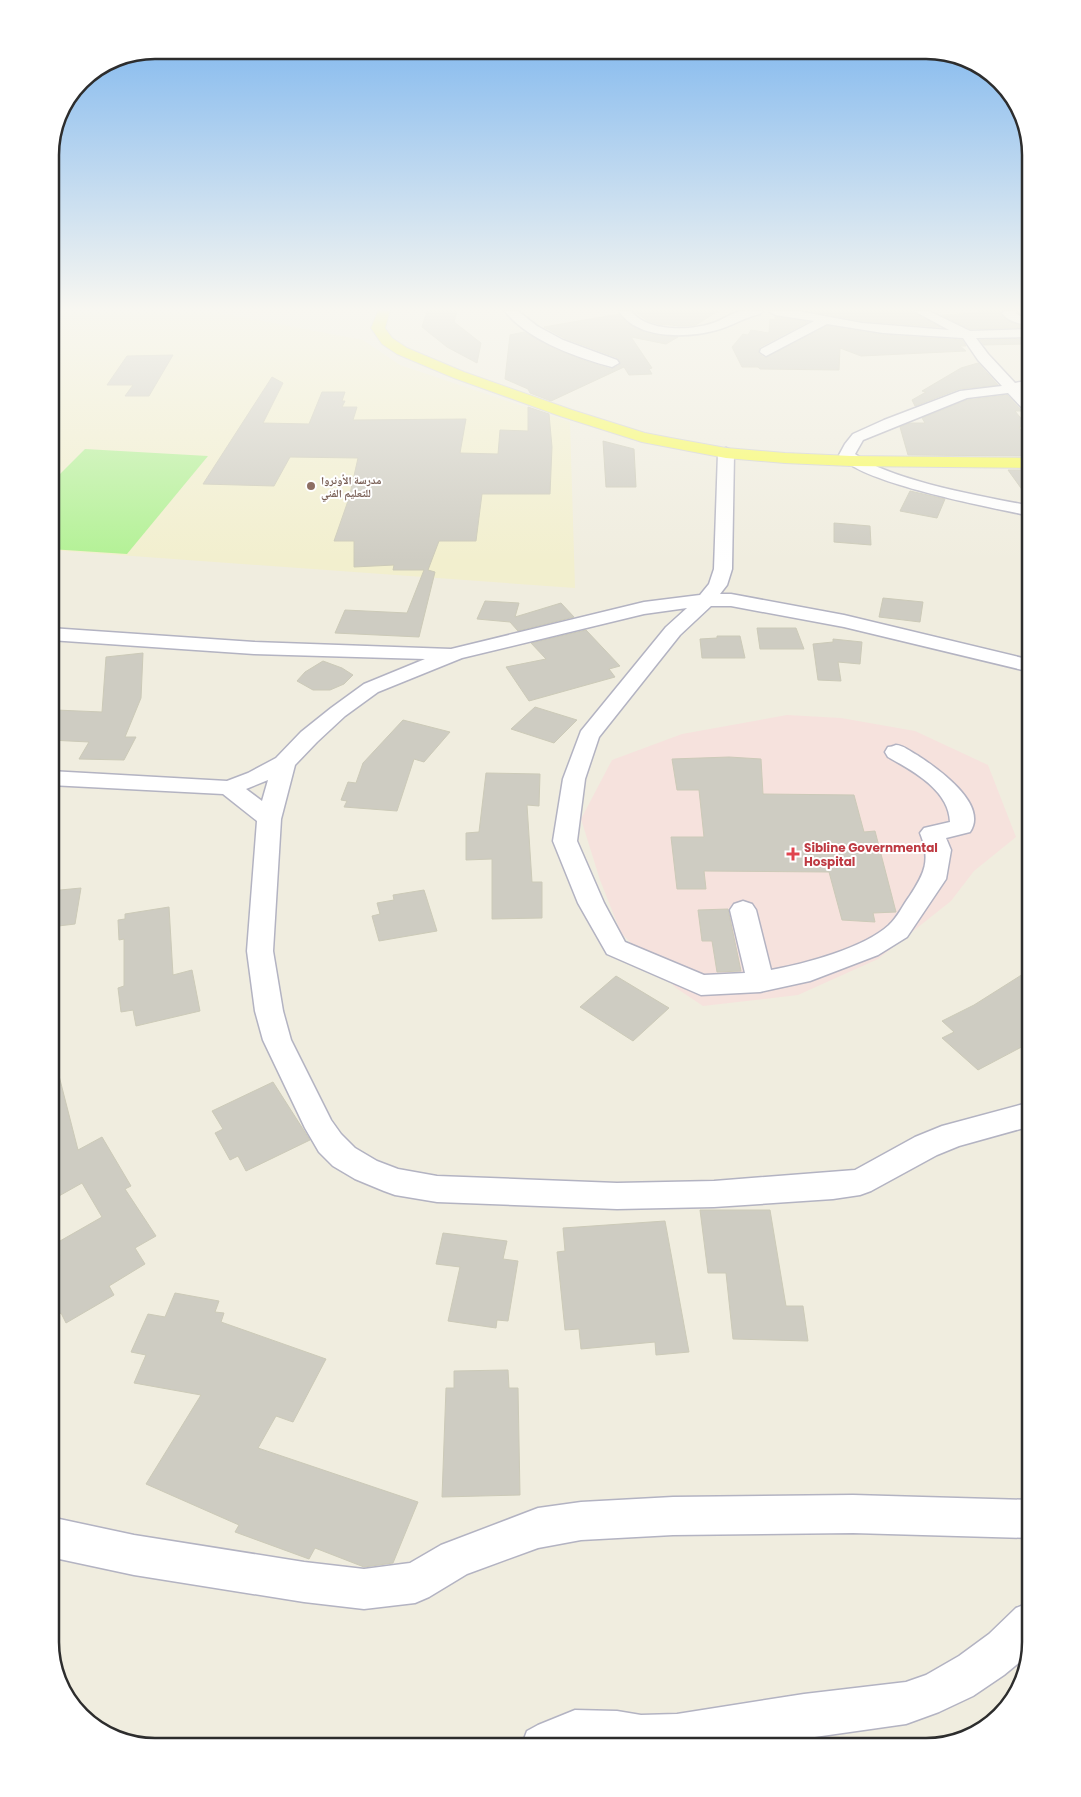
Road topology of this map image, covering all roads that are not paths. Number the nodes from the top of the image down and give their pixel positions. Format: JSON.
{"nodes":[{"id":1,"x":517,"y":395,"type":"edge"},
{"id":2,"x":963,"y":395,"type":"edge"},
{"id":3,"x":726,"y":453,"type":"junction"},
{"id":4,"x":851,"y":461,"type":"junction"},
{"id":5,"x":1022,"y":463,"type":"edge"},
{"id":6,"x":1022,"y":509,"type":"edge"},
{"id":7,"x":706,"y":600,"type":"junction"},
{"id":8,"x":59,"y":635,"type":"edge"},
{"id":9,"x":371,"y":651,"type":"junction"},
{"id":10,"x":455,"y":654,"type":"junction"},
{"id":11,"x":1022,"y":664,"type":"edge"},
{"id":12,"x":371,"y":688,"type":"junction"},
{"id":13,"x":896,"y":752,"type":"dead end"},
{"id":14,"x":284,"y":763,"type":"junction"},
{"id":15,"x":59,"y":779,"type":"edge"},
{"id":16,"x":229,"y":788,"type":"junction"},
{"id":17,"x":269,"y":819,"type":"junction"},
{"id":18,"x":744,"y":910,"type":"dead end"},
{"id":19,"x":760,"y":982,"type":"junction"},
{"id":20,"x":1022,"y":1117,"type":"edge"},
{"id":21,"x":1022,"y":1519,"type":"edge"},
{"id":22,"x":59,"y":1539,"type":"edge"},
{"id":23,"x":1022,"y":1632,"type":"edge"},
{"id":24,"x":558,"y":1738,"type":"edge"}],
"edges":[{"from":1,"to":3,"type":"main road"},
{"from":2,"to":4,"type":"street"},
{"from":3,"to":4,"type":"main road"},
{"from":3,"to":7,"type":"street"},
{"from":4,"to":5,"type":"main road"},
{"from":4,"to":6,"type":"street"},
{"from":7,"to":10,"type":"street"},
{"from":7,"to":11,"type":"street"},
{"from":7,"to":19,"type":"street"},
{"from":8,"to":9,"type":"street"},
{"from":9,"to":10,"type":"street"},
{"from":9,"to":12,"type":"street"},
{"from":10,"to":12,"type":"street"},
{"from":12,"to":14,"type":"street"},
{"from":13,"to":19,"type":"street"},
{"from":14,"to":16,"type":"street"},
{"from":14,"to":17,"type":"street"},
{"from":15,"to":16,"type":"street"},
{"from":16,"to":17,"type":"street"},
{"from":17,"to":20,"type":"street"},
{"from":18,"to":19,"type":"street"},
{"from":21,"to":22,"type":"street"},
{"from":23,"to":24,"type":"street"}]}
